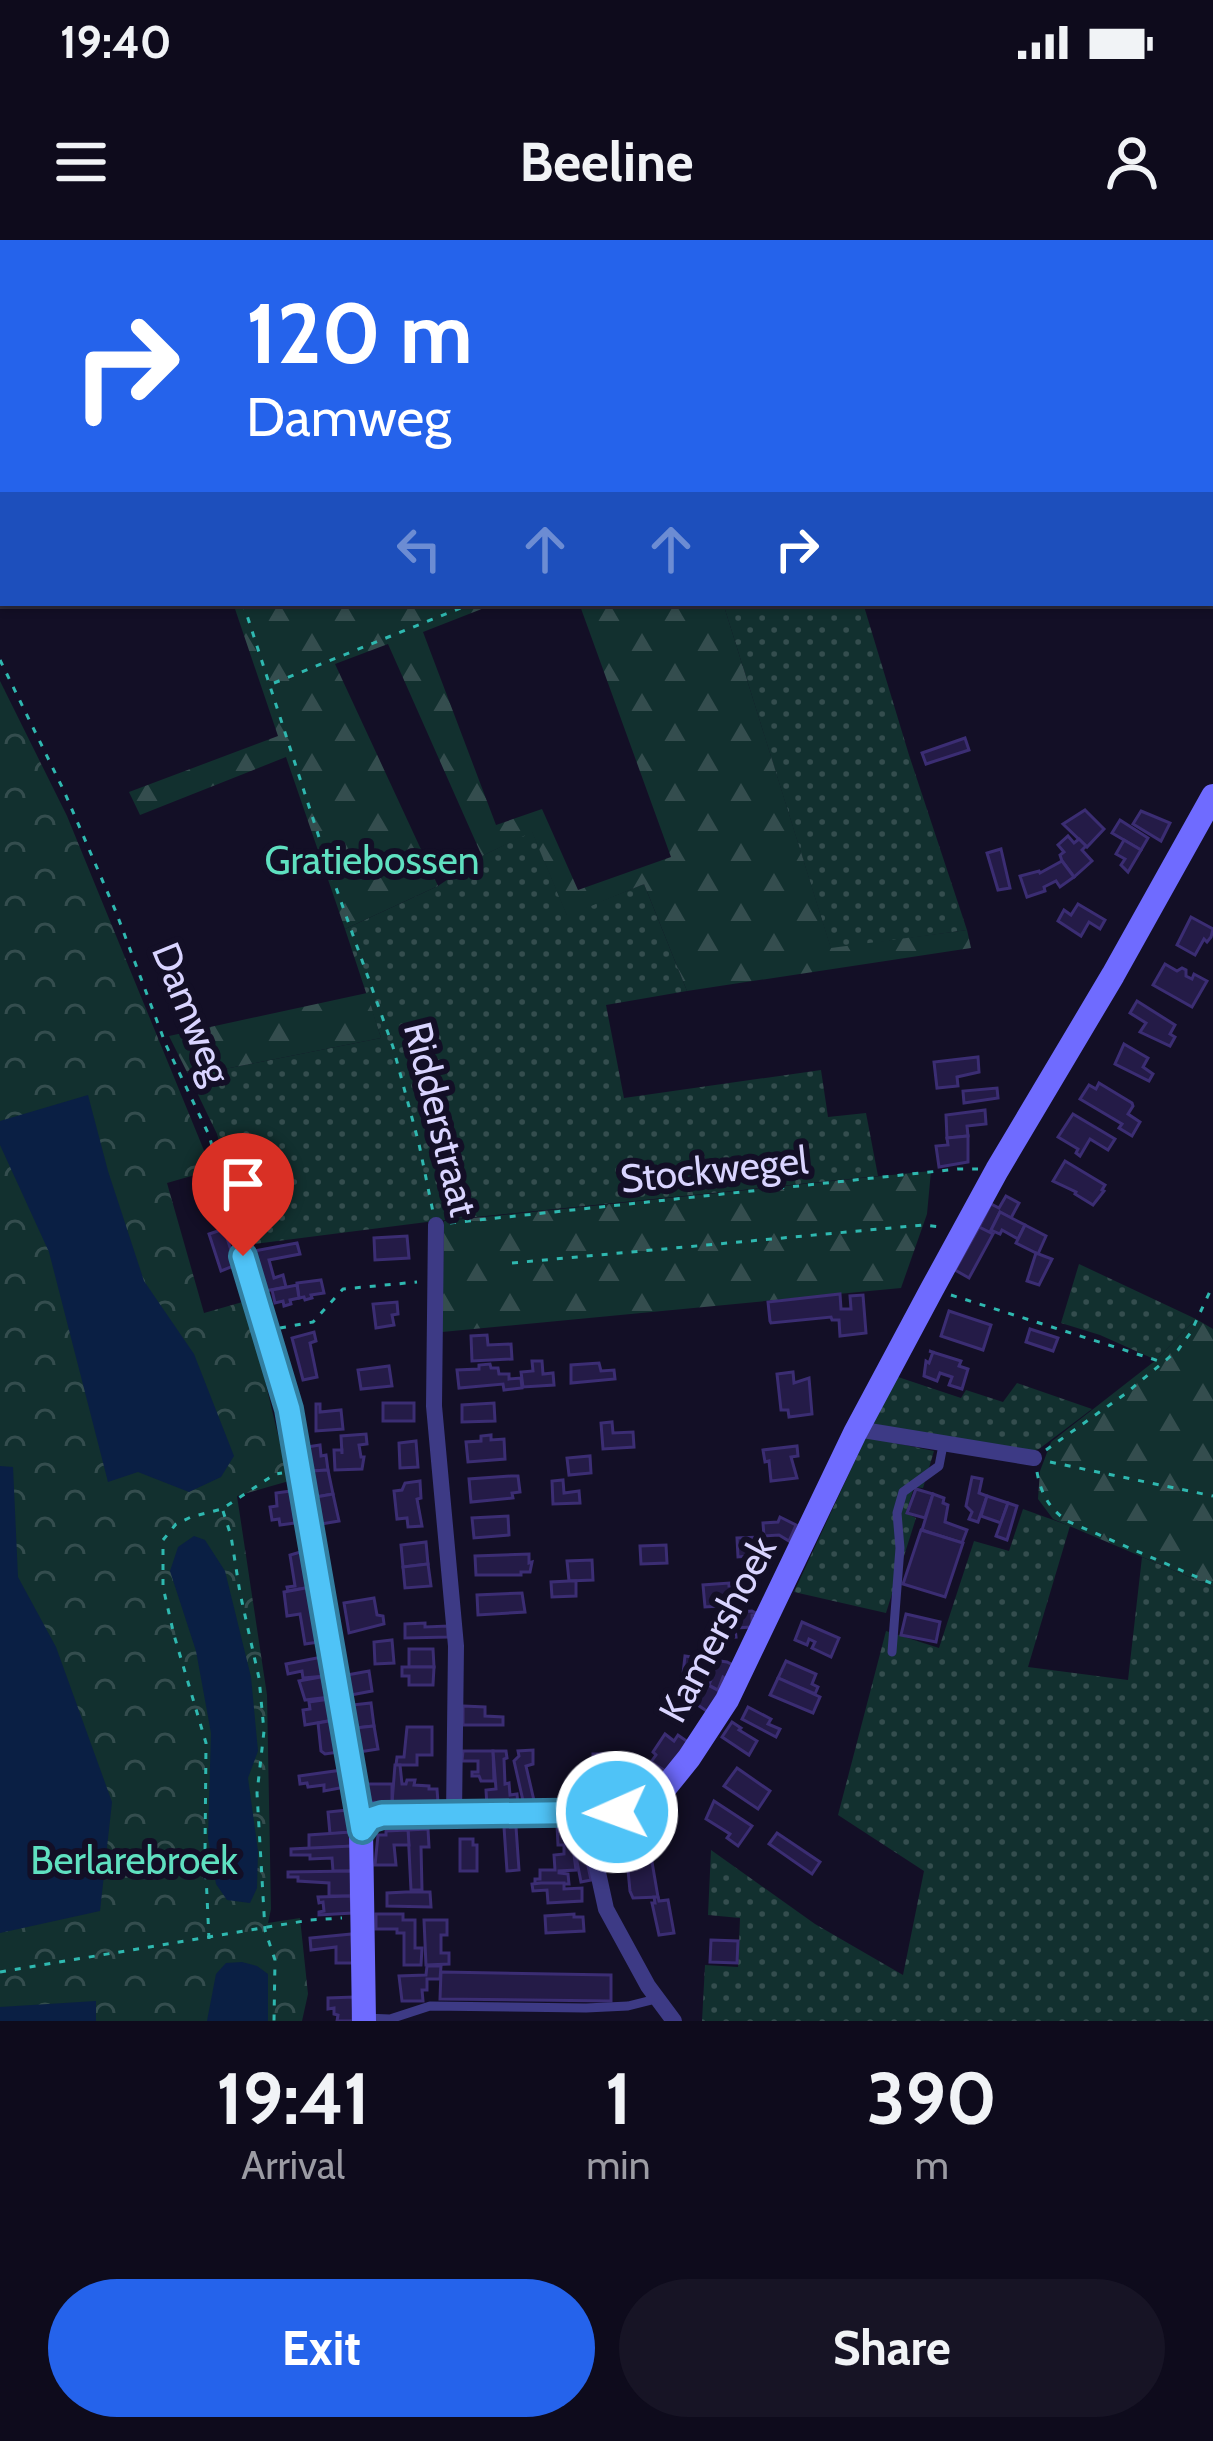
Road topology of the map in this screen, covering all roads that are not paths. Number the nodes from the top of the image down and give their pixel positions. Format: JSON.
{"nodes":[{"id":1,"x":1213,"y":796,"type":"edge"},
{"id":2,"x":436,"y":1225,"type":"road end"},
{"id":3,"x":243,"y":1256,"type":"road end"},
{"id":4,"x":857,"y":1429,"type":"junction"},
{"id":5,"x":943,"y":1445,"type":"junction"},
{"id":6,"x":1034,"y":1458,"type":"road end"},
{"id":7,"x":892,"y":1652,"type":"dead end"},
{"id":8,"x":585,"y":1813,"type":"junction"},
{"id":9,"x":454,"y":1815,"type":"junction"},
{"id":10,"x":362,"y":1830,"type":"junction"},
{"id":11,"x":657,"y":1998,"type":"junction"},
{"id":12,"x":364,"y":2020,"type":"edge"},
{"id":13,"x":674,"y":2021,"type":"edge"}],
"edges":[{"from":1,"to":4,"type":"street","name":"Kamershoek"},
{"from":2,"to":9,"type":"street","name":"Ridderstraat"},
{"from":3,"to":10,"type":"street"},
{"from":4,"to":5,"type":"street"},
{"from":4,"to":8,"type":"street","name":"Kamershoek"},
{"from":5,"to":6,"type":"street"},
{"from":5,"to":7,"type":"lane"},
{"from":8,"to":9,"type":"street","name":"Kamershoek"},
{"from":8,"to":11,"type":"street"},
{"from":9,"to":10,"type":"street","name":"Kamershoek"},
{"from":10,"to":12,"type":"street"},
{"from":11,"to":12,"type":"lane"},
{"from":11,"to":13,"type":"street"}]}
